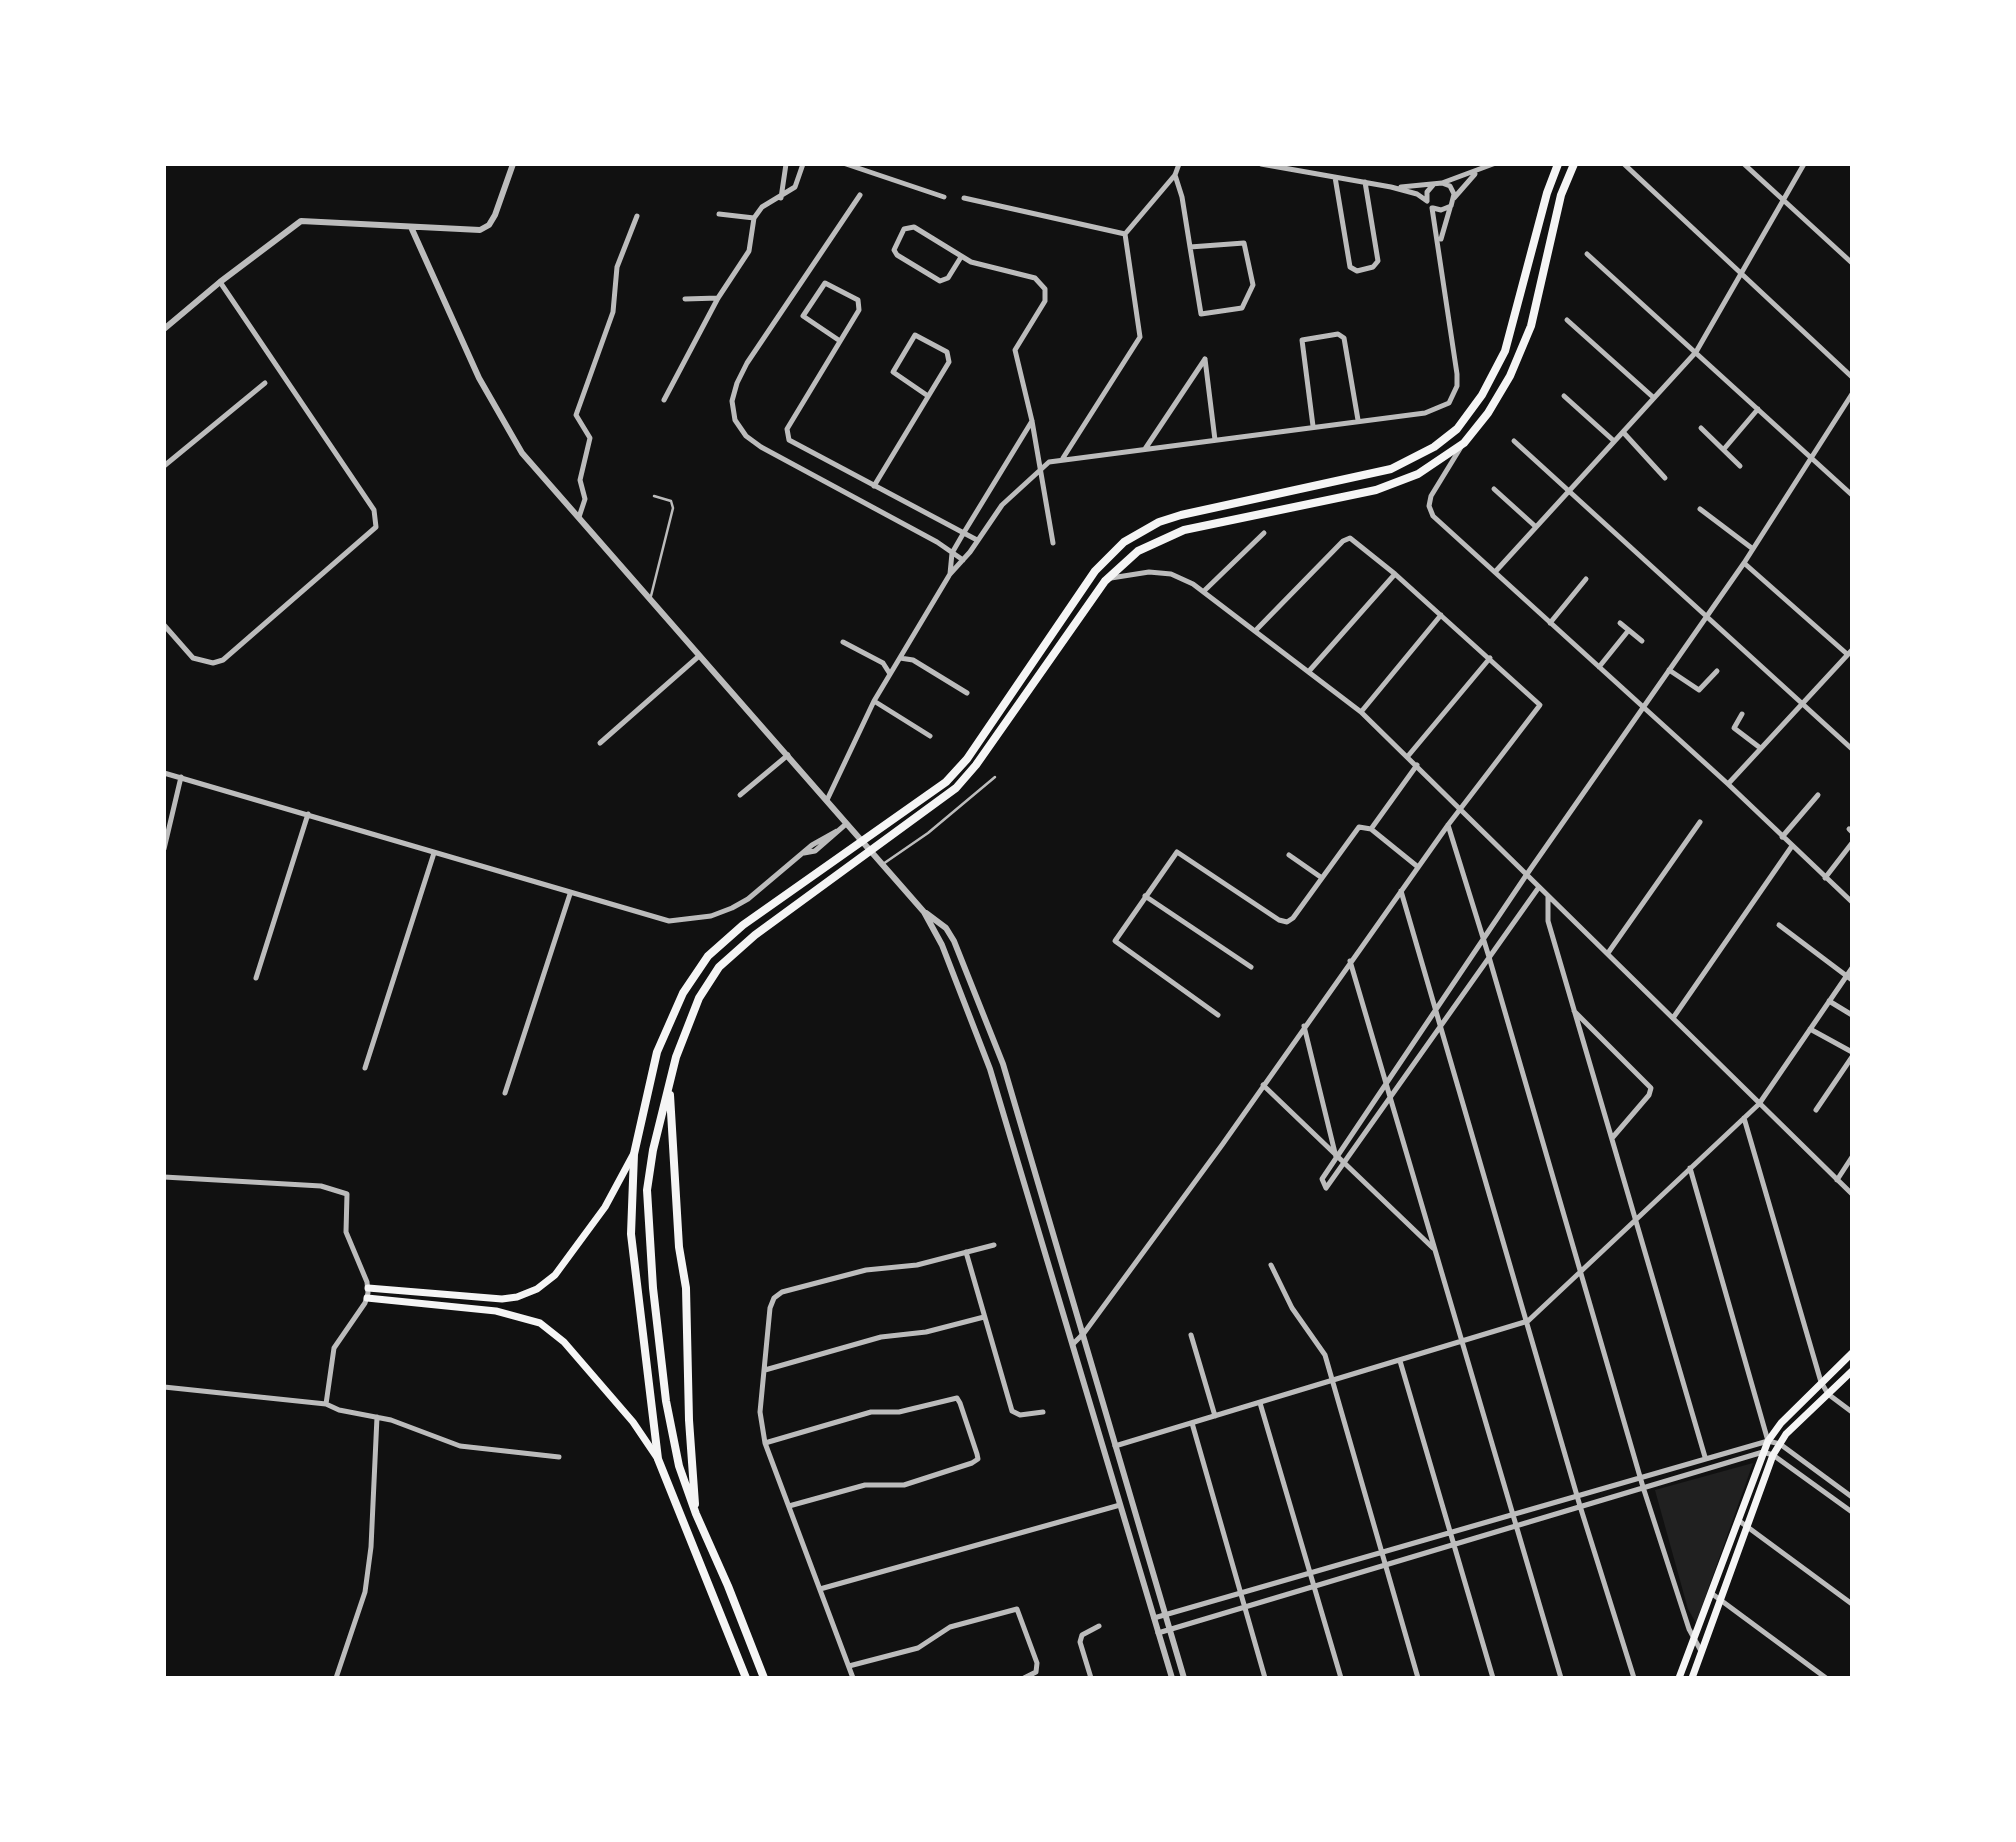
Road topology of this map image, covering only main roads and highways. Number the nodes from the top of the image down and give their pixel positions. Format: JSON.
{"nodes":[{"id":1,"x":1558,"y":164,"type":"edge"},
{"id":2,"x":1574,"y":164,"type":"edge"},
{"id":3,"x":671,"y":1078,"type":"junction"},
{"id":4,"x":634,"y":1154,"type":"junction"},
{"id":5,"x":368,"y":1288,"type":"road end"},
{"id":6,"x":367,"y":1298,"type":"road end"},
{"id":7,"x":1852,"y":1353,"type":"edge"},
{"id":8,"x":1852,"y":1371,"type":"edge"},
{"id":9,"x":658,"y":1459,"type":"junction"},
{"id":10,"x":696,"y":1514,"type":"junction"},
{"id":11,"x":729,"y":1586,"type":"junction"},
{"id":12,"x":713,"y":1592,"type":"junction"},
{"id":13,"x":746,"y":1678,"type":"edge"},
{"id":14,"x":764,"y":1678,"type":"edge"},
{"id":15,"x":1679,"y":1678,"type":"edge"},
{"id":16,"x":1692,"y":1678,"type":"edge"}],
"edges":[{"from":1,"to":4,"type":"main road"},
{"from":2,"to":3,"type":"main road"},
{"from":3,"to":10,"type":"main road"},
{"from":3,"to":10,"type":"main road"},
{"from":4,"to":5,"type":"main road"},
{"from":4,"to":9,"type":"main road"},
{"from":6,"to":9,"type":"main road"},
{"from":7,"to":15,"type":"main road"},
{"from":8,"to":16,"type":"main road"},
{"from":9,"to":12,"type":"main road"},
{"from":10,"to":11,"type":"main road"},
{"from":11,"to":12,"type":"main road"},
{"from":11,"to":14,"type":"main road"},
{"from":12,"to":13,"type":"main road"}]}
